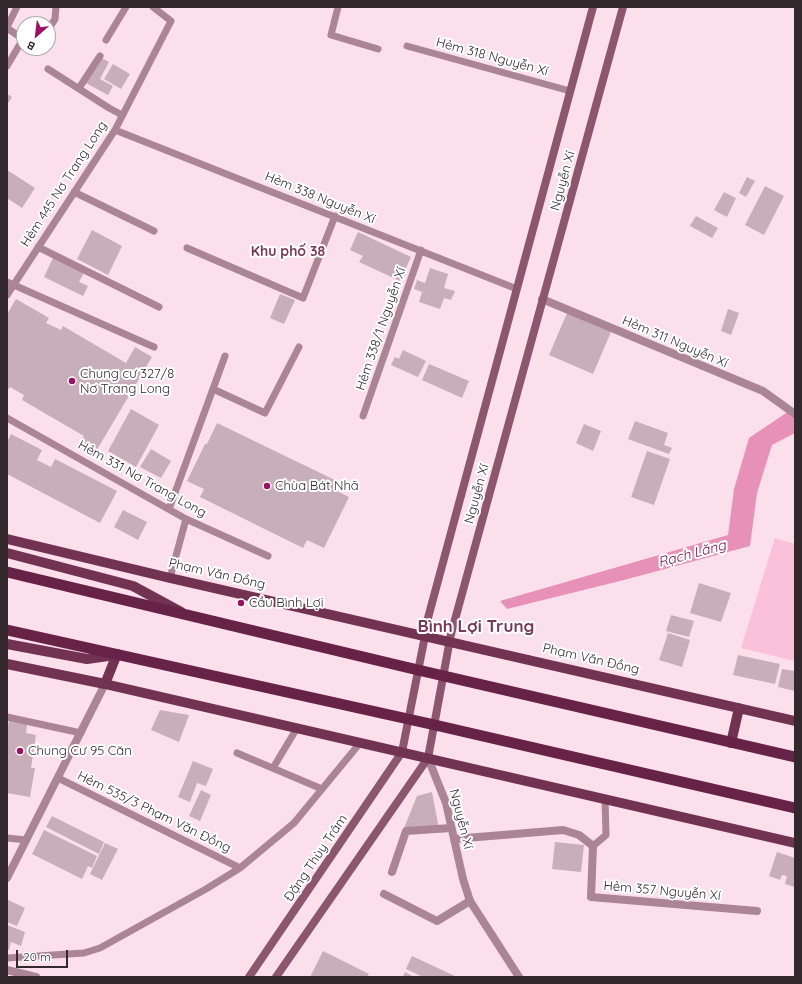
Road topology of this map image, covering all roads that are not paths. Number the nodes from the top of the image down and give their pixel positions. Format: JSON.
{"nodes":[{"id":1,"x":17,"y":7,"type":"edge"},
{"id":2,"x":126,"y":7,"type":"edge"},
{"id":3,"x":153,"y":7,"type":"edge"},
{"id":4,"x":338,"y":7,"type":"edge"},
{"id":5,"x":594,"y":7,"type":"edge"},
{"id":6,"x":623,"y":7,"type":"edge"},
{"id":7,"x":7,"y":27,"type":"edge"},
{"id":8,"x":106,"y":40,"type":"dead end"},
{"id":9,"x":407,"y":46,"type":"dead end"},
{"id":10,"x":378,"y":49,"type":"dead end"},
{"id":11,"x":100,"y":56,"type":"dead end"},
{"id":12,"x":7,"y":66,"type":"edge"},
{"id":13,"x":48,"y":69,"type":"dead end"},
{"id":14,"x":79,"y":88,"type":"junction"},
{"id":15,"x":570,"y":91,"type":"junction"},
{"id":16,"x":122,"y":115,"type":"junction"},
{"id":17,"x":115,"y":130,"type":"junction"},
{"id":18,"x":74,"y":192,"type":"junction"},
{"id":19,"x":335,"y":216,"type":"junction"},
{"id":20,"x":154,"y":231,"type":"dead end"},
{"id":21,"x":38,"y":247,"type":"junction"},
{"id":22,"x":186,"y":248,"type":"dead end"},
{"id":23,"x":421,"y":250,"type":"junction"},
{"id":24,"x":10,"y":284,"type":"edge"},
{"id":25,"x":517,"y":289,"type":"junction"},
{"id":26,"x":7,"y":295,"type":"edge"},
{"id":27,"x":542,"y":299,"type":"junction"},
{"id":28,"x":159,"y":307,"type":"dead end"},
{"id":29,"x":154,"y":347,"type":"dead end"},
{"id":30,"x":300,"y":347,"type":"dead end"},
{"id":31,"x":224,"y":356,"type":"dead end"},
{"id":32,"x":213,"y":389,"type":"junction"},
{"id":33,"x":795,"y":414,"type":"edge"},
{"id":34,"x":363,"y":416,"type":"dead end"},
{"id":35,"x":7,"y":418,"type":"edge"},
{"id":36,"x":169,"y":509,"type":"junction"},
{"id":37,"x":186,"y":519,"type":"junction"},
{"id":38,"x":7,"y":539,"type":"edge"},
{"id":39,"x":7,"y":553,"type":"edge"},
{"id":40,"x":268,"y":556,"type":"dead end"},
{"id":41,"x":7,"y":572,"type":"edge"},
{"id":42,"x":170,"y":578,"type":"junction"},
{"id":43,"x":188,"y":615,"type":"junction"},
{"id":44,"x":7,"y":630,"type":"edge"},
{"id":45,"x":425,"y":636,"type":"junction"},
{"id":46,"x":451,"y":642,"type":"junction"},
{"id":47,"x":7,"y":644,"type":"edge"},
{"id":48,"x":117,"y":654,"type":"junction"},
{"id":49,"x":7,"y":664,"type":"edge"},
{"id":50,"x":418,"y":670,"type":"junction"},
{"id":51,"x":444,"y":676,"type":"junction"},
{"id":52,"x":105,"y":684,"type":"junction"},
{"id":53,"x":739,"y":708,"type":"junction"},
{"id":54,"x":7,"y":717,"type":"edge"},
{"id":55,"x":408,"y":720,"type":"junction"},
{"id":56,"x":795,"y":721,"type":"edge"},
{"id":57,"x":435,"y":725,"type":"junction"},
{"id":58,"x":297,"y":728,"type":"junction"},
{"id":59,"x":81,"y":733,"type":"junction"},
{"id":60,"x":731,"y":742,"type":"junction"},
{"id":61,"x":360,"y":743,"type":"junction"},
{"id":62,"x":237,"y":752,"type":"dead end"},
{"id":63,"x":402,"y":752,"type":"junction"},
{"id":64,"x":795,"y":757,"type":"edge"},
{"id":65,"x":428,"y":758,"type":"junction"},
{"id":66,"x":273,"y":768,"type":"junction"},
{"id":67,"x":58,"y":778,"type":"junction"},
{"id":68,"x":322,"y":789,"type":"junction"},
{"id":69,"x":605,"y":799,"type":"junction"},
{"id":70,"x":795,"y":808,"type":"edge"},
{"id":71,"x":451,"y":828,"type":"junction"},
{"id":72,"x":7,"y":838,"type":"edge"},
{"id":73,"x":454,"y":839,"type":"junction"},
{"id":74,"x":26,"y":840,"type":"junction"},
{"id":75,"x":795,"y":842,"type":"edge"},
{"id":76,"x":593,"y":846,"type":"junction"},
{"id":77,"x":240,"y":868,"type":"junction"},
{"id":78,"x":392,"y":872,"type":"dead end"},
{"id":79,"x":7,"y":878,"type":"edge"},
{"id":80,"x":384,"y":894,"type":"dead end"},
{"id":81,"x":470,"y":901,"type":"junction"},
{"id":82,"x":757,"y":911,"type":"dead end"},
{"id":83,"x":7,"y":958,"type":"edge"},
{"id":84,"x":7,"y":970,"type":"edge"},
{"id":85,"x":36,"y":977,"type":"edge"},
{"id":86,"x":249,"y":977,"type":"edge"},
{"id":87,"x":276,"y":977,"type":"edge"},
{"id":88,"x":519,"y":977,"type":"edge"}],
"edges":[{"from":1,"to":7,"type":"lane"},
{"from":2,"to":8,"type":"lane"},
{"from":3,"to":16,"type":"lane","name":"Hẻm 445 Nơ Trang Long"},
{"from":4,"to":10,"type":"lane"},
{"from":5,"to":15,"type":"main road","name":"Nguyễn Xí"},
{"from":6,"to":27,"type":"main road","name":"Nguyễn Xí"},
{"from":7,"to":12,"type":"lane"},
{"from":9,"to":15,"type":"lane","name":"Hẻm 318 Nguyễn Xí"},
{"from":11,"to":14,"type":"lane"},
{"from":13,"to":14,"type":"lane","name":"Hẻm 445 Nơ Trang Long"},
{"from":14,"to":16,"type":"lane","name":"Hẻm 445 Nơ Trang Long"},
{"from":15,"to":25,"type":"main road","name":"Nguyễn Xí"},
{"from":16,"to":17,"type":"lane","name":"Hẻm 445 Nơ Trang Long"},
{"from":17,"to":18,"type":"lane","name":"Hẻm 445 Nơ Trang Long"},
{"from":17,"to":19,"type":"lane","name":"Hẻm 338 Nguyễn Xí"},
{"from":18,"to":20,"type":"lane"},
{"from":18,"to":21,"type":"lane","name":"Hẻm 445 Nơ Trang Long"},
{"from":19,"to":22,"type":"lane"},
{"from":19,"to":23,"type":"lane","name":"Hẻm 338 Nguyễn Xí"},
{"from":21,"to":24,"type":"lane","name":"Hẻm 445 Nơ Trang Long"},
{"from":21,"to":28,"type":"lane"},
{"from":23,"to":25,"type":"lane","name":"Hẻm 338 Nguyễn Xí"},
{"from":23,"to":34,"type":"lane","name":"Hẻm 338/1 Nguyễn Xí"},
{"from":24,"to":26,"type":"lane","name":"Hẻm 445 Nơ Trang Long"},
{"from":24,"to":29,"type":"lane"},
{"from":25,"to":45,"type":"main road","name":"Nguyễn Xí"},
{"from":27,"to":33,"type":"street","name":"Hẻm 311 Nguyễn Xí"},
{"from":27,"to":46,"type":"main road","name":"Nguyễn Xí"},
{"from":30,"to":32,"type":"lane"},
{"from":31,"to":32,"type":"lane"},
{"from":32,"to":36,"type":"lane"},
{"from":35,"to":36,"type":"lane","name":"Hẻm 331 Nơ Trang Long"},
{"from":36,"to":37,"type":"lane","name":"Hẻm 331 Nơ Trang Long"},
{"from":37,"to":40,"type":"lane","name":"Hẻm 331 Nơ Trang Long"},
{"from":37,"to":42,"type":"lane"},
{"from":38,"to":42,"type":"main road","name":"Phạm Văn Đồng"},
{"from":39,"to":43,"type":"main road"},
{"from":41,"to":43,"type":"highway"},
{"from":42,"to":45,"type":"main road","name":"Phạm Văn Đồng"},
{"from":43,"to":50,"type":"highway"},
{"from":44,"to":48,"type":"highway"},
{"from":45,"to":46,"type":"main road","name":"Phạm Văn Đồng"},
{"from":45,"to":50,"type":"main road","name":"Nguyễn Xí"},
{"from":46,"to":51,"type":"main road","name":"Nguyễn Xí"},
{"from":46,"to":53,"type":"main road","name":"Phạm Văn Đồng"},
{"from":47,"to":48,"type":"main road"},
{"from":48,"to":52,"type":"main road"},
{"from":48,"to":55,"type":"highway"},
{"from":49,"to":52,"type":"main road"},
{"from":50,"to":51,"type":"highway"},
{"from":50,"to":55,"type":"main road","name":"Nguyễn Xí"},
{"from":51,"to":57,"type":"main road","name":"Nguyễn Xí"},
{"from":51,"to":60,"type":"highway"},
{"from":52,"to":58,"type":"main road"},
{"from":52,"to":59,"type":"street"},
{"from":53,"to":56,"type":"main road","name":"Phạm Văn Đồng"},
{"from":53,"to":60,"type":"main road"},
{"from":54,"to":59,"type":"lane"},
{"from":55,"to":57,"type":"highway"},
{"from":55,"to":63,"type":"main road","name":"Nguyễn Xí"},
{"from":57,"to":65,"type":"main road","name":"Nguyễn Xí"},
{"from":57,"to":70,"type":"highway"},
{"from":58,"to":61,"type":"main road"},
{"from":58,"to":66,"type":"lane"},
{"from":59,"to":67,"type":"street"},
{"from":60,"to":64,"type":"highway"},
{"from":61,"to":63,"type":"main road"},
{"from":61,"to":68,"type":"lane"},
{"from":62,"to":66,"type":"lane"},
{"from":63,"to":65,"type":"main road"},
{"from":63,"to":86,"type":"main road","name":"Đặng Thùy Trâm"},
{"from":65,"to":69,"type":"main road"},
{"from":65,"to":71,"type":"street","name":"Nguyễn Xí"},
{"from":65,"to":87,"type":"main road"},
{"from":66,"to":68,"type":"lane"},
{"from":67,"to":74,"type":"street"},
{"from":67,"to":77,"type":"lane","name":"Hẻm 535/3 Phạm Văn Đồng"},
{"from":68,"to":77,"type":"lane"},
{"from":69,"to":75,"type":"main road"},
{"from":69,"to":76,"type":"lane"},
{"from":71,"to":73,"type":"street","name":"Nguyễn Xí"},
{"from":71,"to":78,"type":"street"},
{"from":72,"to":74,"type":"lane"},
{"from":73,"to":76,"type":"street"},
{"from":73,"to":81,"type":"street","name":"Nguyễn Xí"},
{"from":74,"to":79,"type":"street"},
{"from":76,"to":82,"type":"street","name":"Hẻm 357 Nguyễn Xí"},
{"from":77,"to":83,"type":"lane"},
{"from":80,"to":81,"type":"street"},
{"from":81,"to":88,"type":"street","name":"Nguyễn Xí"},
{"from":84,"to":85,"type":"street"}]}
